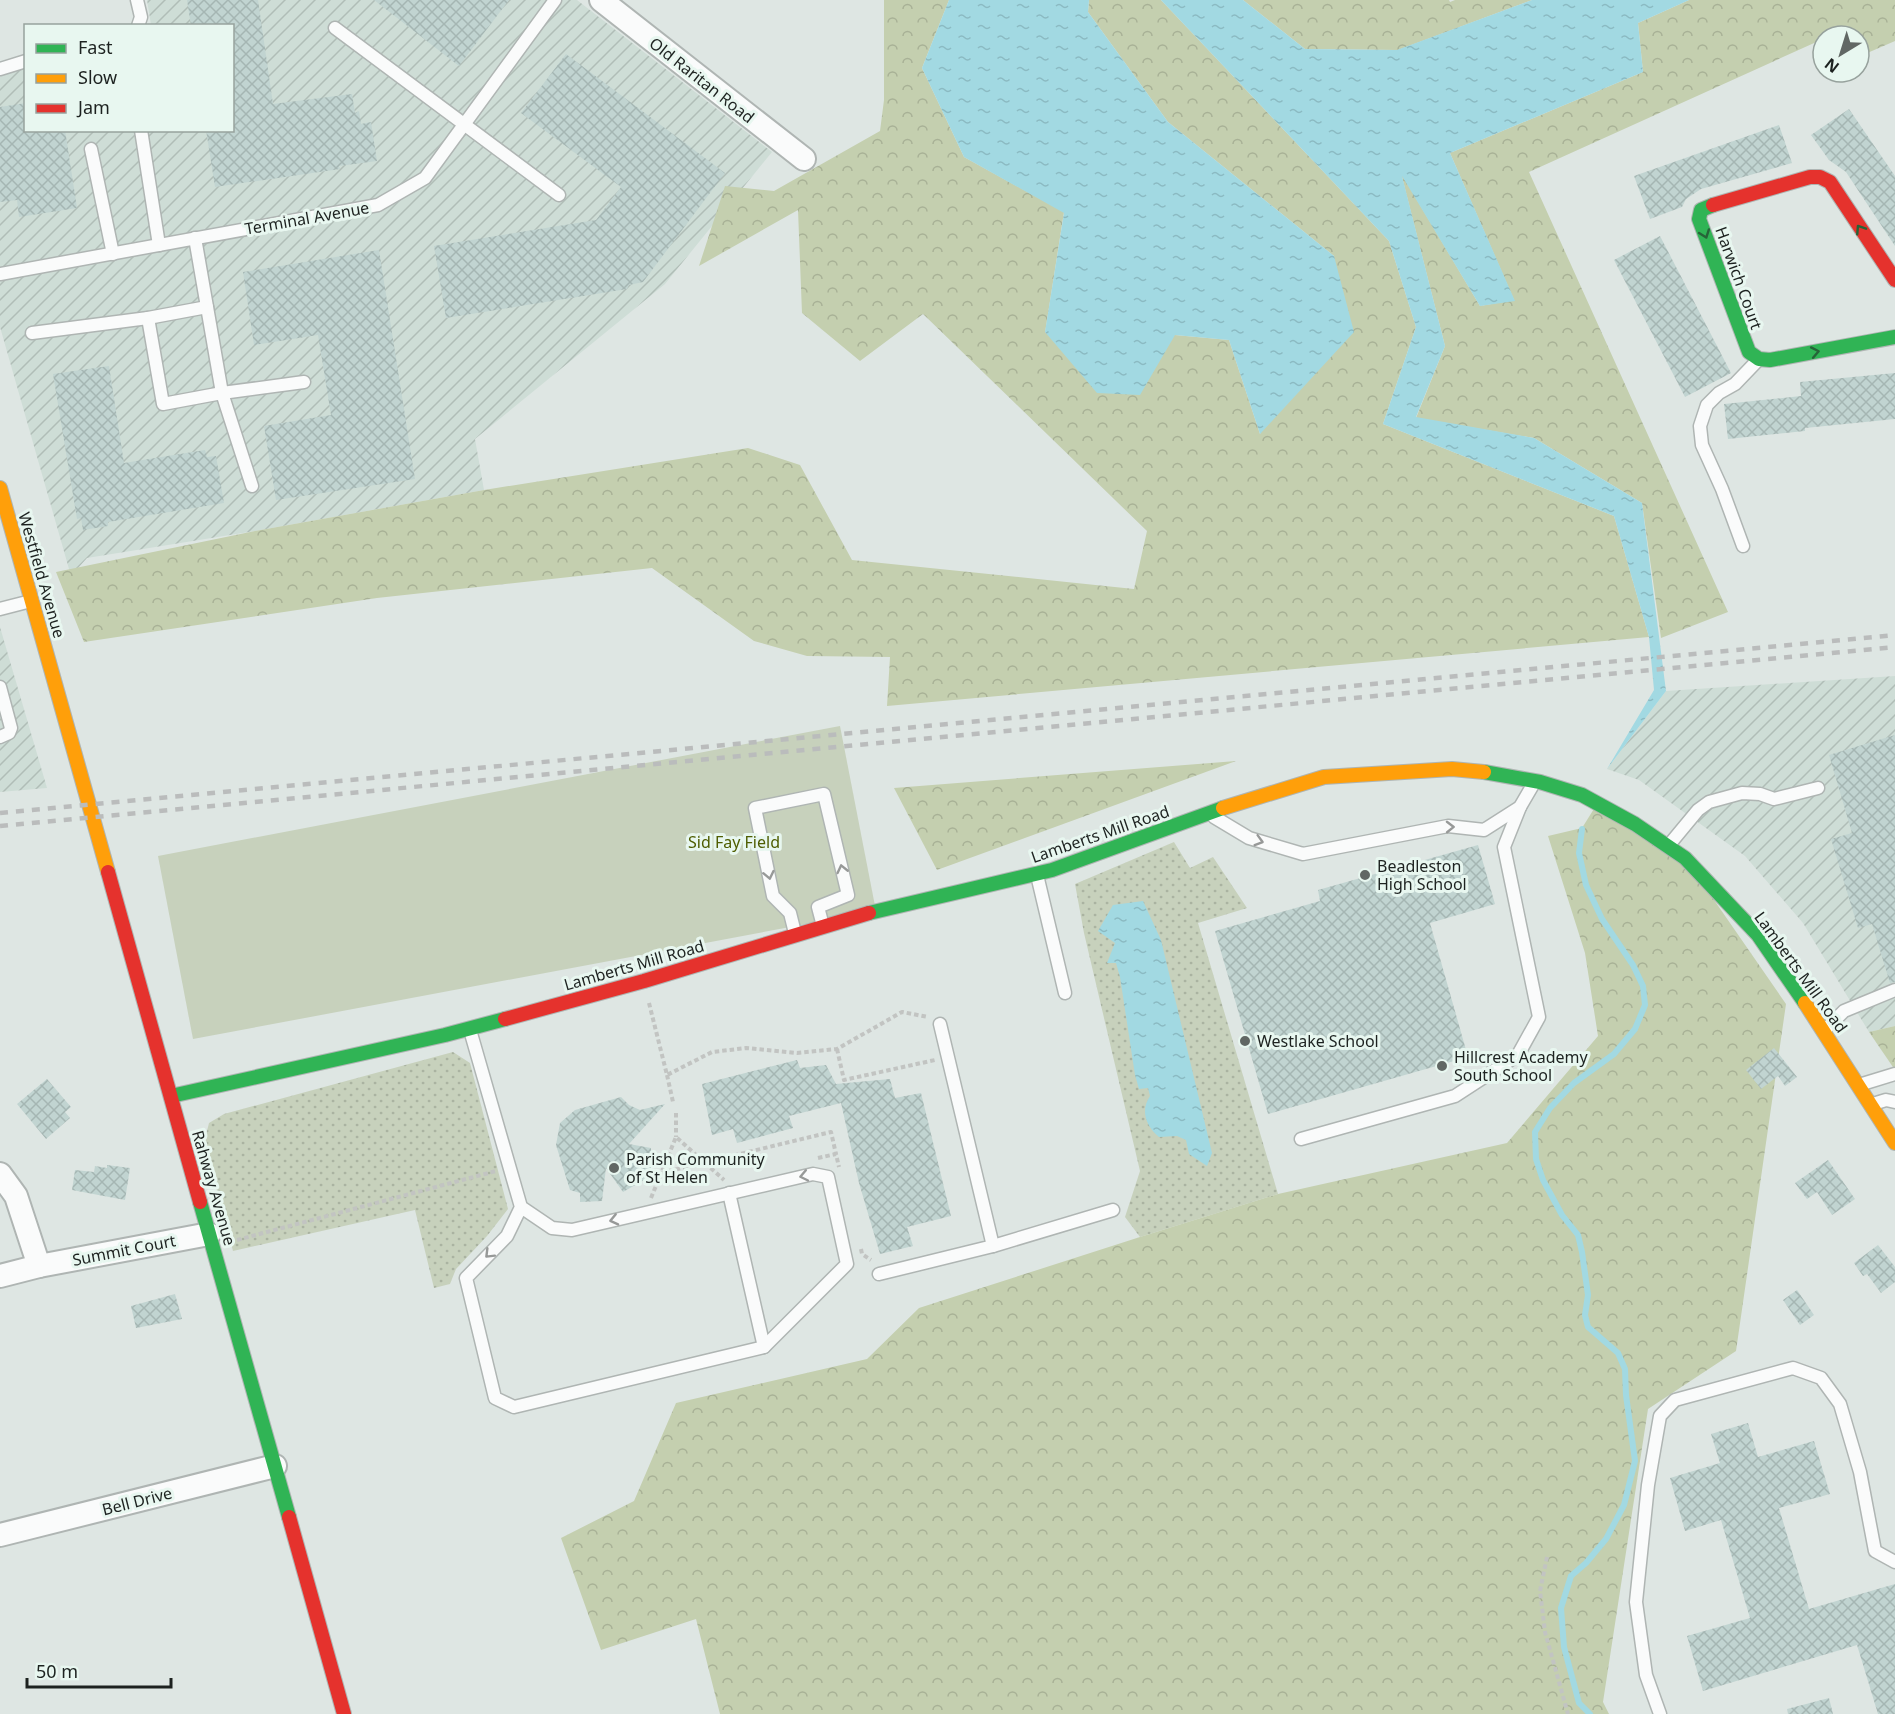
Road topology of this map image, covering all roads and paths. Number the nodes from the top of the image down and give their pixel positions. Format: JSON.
{"nodes":[{"id":1,"x":137,"y":0,"type":"edge"},
{"id":2,"x":555,"y":0,"type":"edge"},
{"id":3,"x":600,"y":0,"type":"edge"},
{"id":4,"x":139,"y":24,"type":"edge"},
{"id":5,"x":335,"y":28,"type":"dead end"},
{"id":6,"x":24,"y":62,"type":"edge"},
{"id":7,"x":0,"y":69,"type":"edge"},
{"id":8,"x":465,"y":125,"type":"junction"},
{"id":9,"x":141,"y":132,"type":"edge"},
{"id":10,"x":91,"y":149,"type":"dead end"},
{"id":11,"x":804,"y":159,"type":"dead end"},
{"id":12,"x":559,"y":195,"type":"dead end"},
{"id":13,"x":195,"y":238,"type":"junction"},
{"id":14,"x":159,"y":245,"type":"junction"},
{"id":15,"x":113,"y":254,"type":"junction"},
{"id":16,"x":0,"y":274,"type":"edge"},
{"id":17,"x":1895,"y":280,"type":"edge"},
{"id":18,"x":207,"y":307,"type":"junction"},
{"id":19,"x":148,"y":318,"type":"junction"},
{"id":20,"x":32,"y":333,"type":"dead end"},
{"id":21,"x":1895,"y":337,"type":"edge"},
{"id":22,"x":1759,"y":359,"type":"junction"},
{"id":23,"x":304,"y":382,"type":"dead end"},
{"id":24,"x":222,"y":393,"type":"junction"},
{"id":25,"x":252,"y":486,"type":"dead end"},
{"id":26,"x":0,"y":489,"type":"edge"},
{"id":27,"x":1743,"y":546,"type":"dead end"},
{"id":28,"x":32,"y":601,"type":"junction"},
{"id":29,"x":0,"y":609,"type":"edge"},
{"id":30,"x":52,"y":671,"type":"joint"},
{"id":31,"x":0,"y":687,"type":"edge"},
{"id":32,"x":0,"y":737,"type":"edge"},
{"id":33,"x":1535,"y":781,"type":"junction"},
{"id":34,"x":1818,"y":788,"type":"dead end"},
{"id":35,"x":1520,"y":807,"type":"junction"},
{"id":36,"x":1208,"y":814,"type":"junction"},
{"id":37,"x":1668,"y":846,"type":"junction"},
{"id":38,"x":1037,"y":874,"type":"junction"},
{"id":39,"x":823,"y":927,"type":"junction"},
{"id":40,"x":796,"y":935,"type":"junction"},
{"id":41,"x":644,"y":981,"type":"junction"},
{"id":42,"x":1895,"y":990,"type":"edge"},
{"id":43,"x":1065,"y":993,"type":"dead end"},
{"id":44,"x":935,"y":1021,"type":"joint"},
{"id":45,"x":470,"y":1028,"type":"junction"},
{"id":46,"x":1824,"y":1031,"type":"junction"},
{"id":47,"x":837,"y":1049,"type":"junction"},
{"id":48,"x":939,"y":1059,"type":"dead end"},
{"id":49,"x":1895,"y":1074,"type":"edge"},
{"id":50,"x":667,"y":1076,"type":"junction"},
{"id":51,"x":1858,"y":1085,"type":"junction"},
{"id":52,"x":171,"y":1096,"type":"junction"},
{"id":53,"x":673,"y":1102,"type":"dead end"},
{"id":54,"x":1895,"y":1102,"type":"edge"},
{"id":55,"x":1871,"y":1104,"type":"junction"},
{"id":56,"x":676,"y":1113,"type":"dead end"},
{"id":57,"x":676,"y":1137,"type":"junction"},
{"id":58,"x":1301,"y":1139,"type":"dead end"},
{"id":59,"x":1895,"y":1143,"type":"edge"},
{"id":60,"x":836,"y":1154,"type":"junction"},
{"id":61,"x":814,"y":1160,"type":"dead end"},
{"id":62,"x":704,"y":1162,"type":"junction"},
{"id":63,"x":510,"y":1167,"type":"junction"},
{"id":64,"x":661,"y":1173,"type":"junction"},
{"id":65,"x":0,"y":1174,"type":"edge"},
{"id":66,"x":842,"y":1176,"type":"dead end"},
{"id":67,"x":716,"y":1185,"type":"dead end"},
{"id":68,"x":729,"y":1193,"type":"junction"},
{"id":69,"x":661,"y":1199,"type":"dead end"},
{"id":70,"x":521,"y":1207,"type":"junction"},
{"id":71,"x":1113,"y":1210,"type":"dead end"},
{"id":72,"x":211,"y":1240,"type":"junction"},
{"id":73,"x":859,"y":1243,"type":"dead end"},
{"id":74,"x":993,"y":1246,"type":"junction"},
{"id":75,"x":881,"y":1258,"type":"dead end"},
{"id":76,"x":39,"y":1266,"type":"junction"},
{"id":77,"x":879,"y":1274,"type":"dead end"},
{"id":78,"x":0,"y":1276,"type":"edge"},
{"id":79,"x":764,"y":1347,"type":"junction"},
{"id":80,"x":275,"y":1466,"type":"junction"},
{"id":81,"x":0,"y":1535,"type":"edge"},
{"id":82,"x":1547,"y":1557,"type":"dead end"},
{"id":83,"x":1895,"y":1562,"type":"edge"},
{"id":84,"x":344,"y":1714,"type":"edge"},
{"id":85,"x":1568,"y":1714,"type":"edge"},
{"id":86,"x":1660,"y":1714,"type":"edge"}],
"edges":[{"from":1,"to":4,"type":"lane"},
{"from":2,"to":8,"type":"lane","name":"Terminal Avenue"},
{"from":3,"to":11,"type":"street","name":"Old Raritan Road"},
{"from":5,"to":8,"type":"lane"},
{"from":6,"to":7,"type":"lane"},
{"from":8,"to":12,"type":"lane"},
{"from":8,"to":13,"type":"lane","name":"Terminal Avenue"},
{"from":9,"to":14,"type":"lane"},
{"from":10,"to":15,"type":"lane"},
{"from":13,"to":14,"type":"lane","name":"Terminal Avenue"},
{"from":13,"to":18,"type":"lane"},
{"from":14,"to":15,"type":"lane","name":"Terminal Avenue"},
{"from":15,"to":16,"type":"lane","name":"Terminal Avenue"},
{"from":17,"to":22,"type":"street","name":"Harwich Court","one_way":true},
{"from":18,"to":19,"type":"lane"},
{"from":18,"to":24,"type":"lane"},
{"from":19,"to":20,"type":"lane"},
{"from":19,"to":24,"type":"lane"},
{"from":22,"to":21,"type":"street","one_way":true},
{"from":22,"to":27,"type":"lane"},
{"from":23,"to":24,"type":"lane"},
{"from":24,"to":25,"type":"lane"},
{"from":26,"to":28,"type":"street","name":"Westfield Avenue"},
{"from":28,"to":29,"type":"lane"},
{"from":28,"to":30,"type":"street","name":"Westfield Avenue"},
{"from":30,"to":52,"type":"street","name":"Rahway Avenue"},
{"from":31,"to":32,"type":"lane"},
{"from":33,"to":35,"type":"lane"},
{"from":33,"to":36,"type":"street","name":"Lamberts Mill Road"},
{"from":33,"to":37,"type":"street","name":"Lamberts Mill Road"},
{"from":34,"to":37,"type":"lane"},
{"from":36,"to":35,"type":"lane","one_way":true},
{"from":35,"to":58,"type":"lane"},
{"from":36,"to":38,"type":"street","name":"Lamberts Mill Road"},
{"from":37,"to":46,"type":"street","name":"Lamberts Mill Road"},
{"from":38,"to":39,"type":"street","name":"Lamberts Mill Road"},
{"from":38,"to":43,"type":"lane"},
{"from":39,"to":40,"type":"street","name":"Lamberts Mill Road"},
{"from":39,"to":40,"type":"lane","one_way":true},
{"from":40,"to":41,"type":"street","name":"Lamberts Mill Road"},
{"from":41,"to":45,"type":"street","name":"Lamberts Mill Road"},
{"from":41,"to":50,"type":"path"},
{"from":42,"to":46,"type":"lane"},
{"from":44,"to":47,"type":"path"},
{"from":44,"to":74,"type":"lane"},
{"from":45,"to":52,"type":"street","name":"Lamberts Mill Road"},
{"from":45,"to":63,"type":"lane"},
{"from":46,"to":51,"type":"street","name":"Lamberts Mill Road"},
{"from":47,"to":48,"type":"path"},
{"from":47,"to":50,"type":"path"},
{"from":49,"to":51,"type":"lane"},
{"from":50,"to":53,"type":"path"},
{"from":51,"to":55,"type":"street","name":"Lamberts Mill Road"},
{"from":52,"to":72,"type":"street","name":"Rahway Avenue"},
{"from":54,"to":55,"type":"lane"},
{"from":55,"to":59,"type":"street","name":"Lamberts Mill Road"},
{"from":56,"to":57,"type":"path"},
{"from":57,"to":62,"type":"path"},
{"from":57,"to":64,"type":"path"},
{"from":60,"to":61,"type":"path"},
{"from":60,"to":62,"type":"path"},
{"from":60,"to":66,"type":"path"},
{"from":62,"to":64,"type":"path"},
{"from":62,"to":67,"type":"path"},
{"from":63,"to":70,"type":"lane"},
{"from":63,"to":72,"type":"path"},
{"from":64,"to":69,"type":"path"},
{"from":65,"to":76,"type":"street"},
{"from":68,"to":70,"type":"lane","one_way":true},
{"from":68,"to":79,"type":"lane"},
{"from":79,"to":68,"type":"lane","one_way":true},
{"from":70,"to":79,"type":"lane","one_way":true},
{"from":71,"to":74,"type":"lane"},
{"from":72,"to":76,"type":"street","name":"Summit Court"},
{"from":72,"to":80,"type":"street","name":"Rahway Avenue"},
{"from":73,"to":75,"type":"path"},
{"from":74,"to":77,"type":"lane"},
{"from":76,"to":78,"type":"street","name":"Summit Court"},
{"from":80,"to":81,"type":"street","name":"Bell Drive"},
{"from":80,"to":84,"type":"street","name":"Rahway Avenue"},
{"from":82,"to":85,"type":"path"},
{"from":83,"to":86,"type":"lane"}]}
